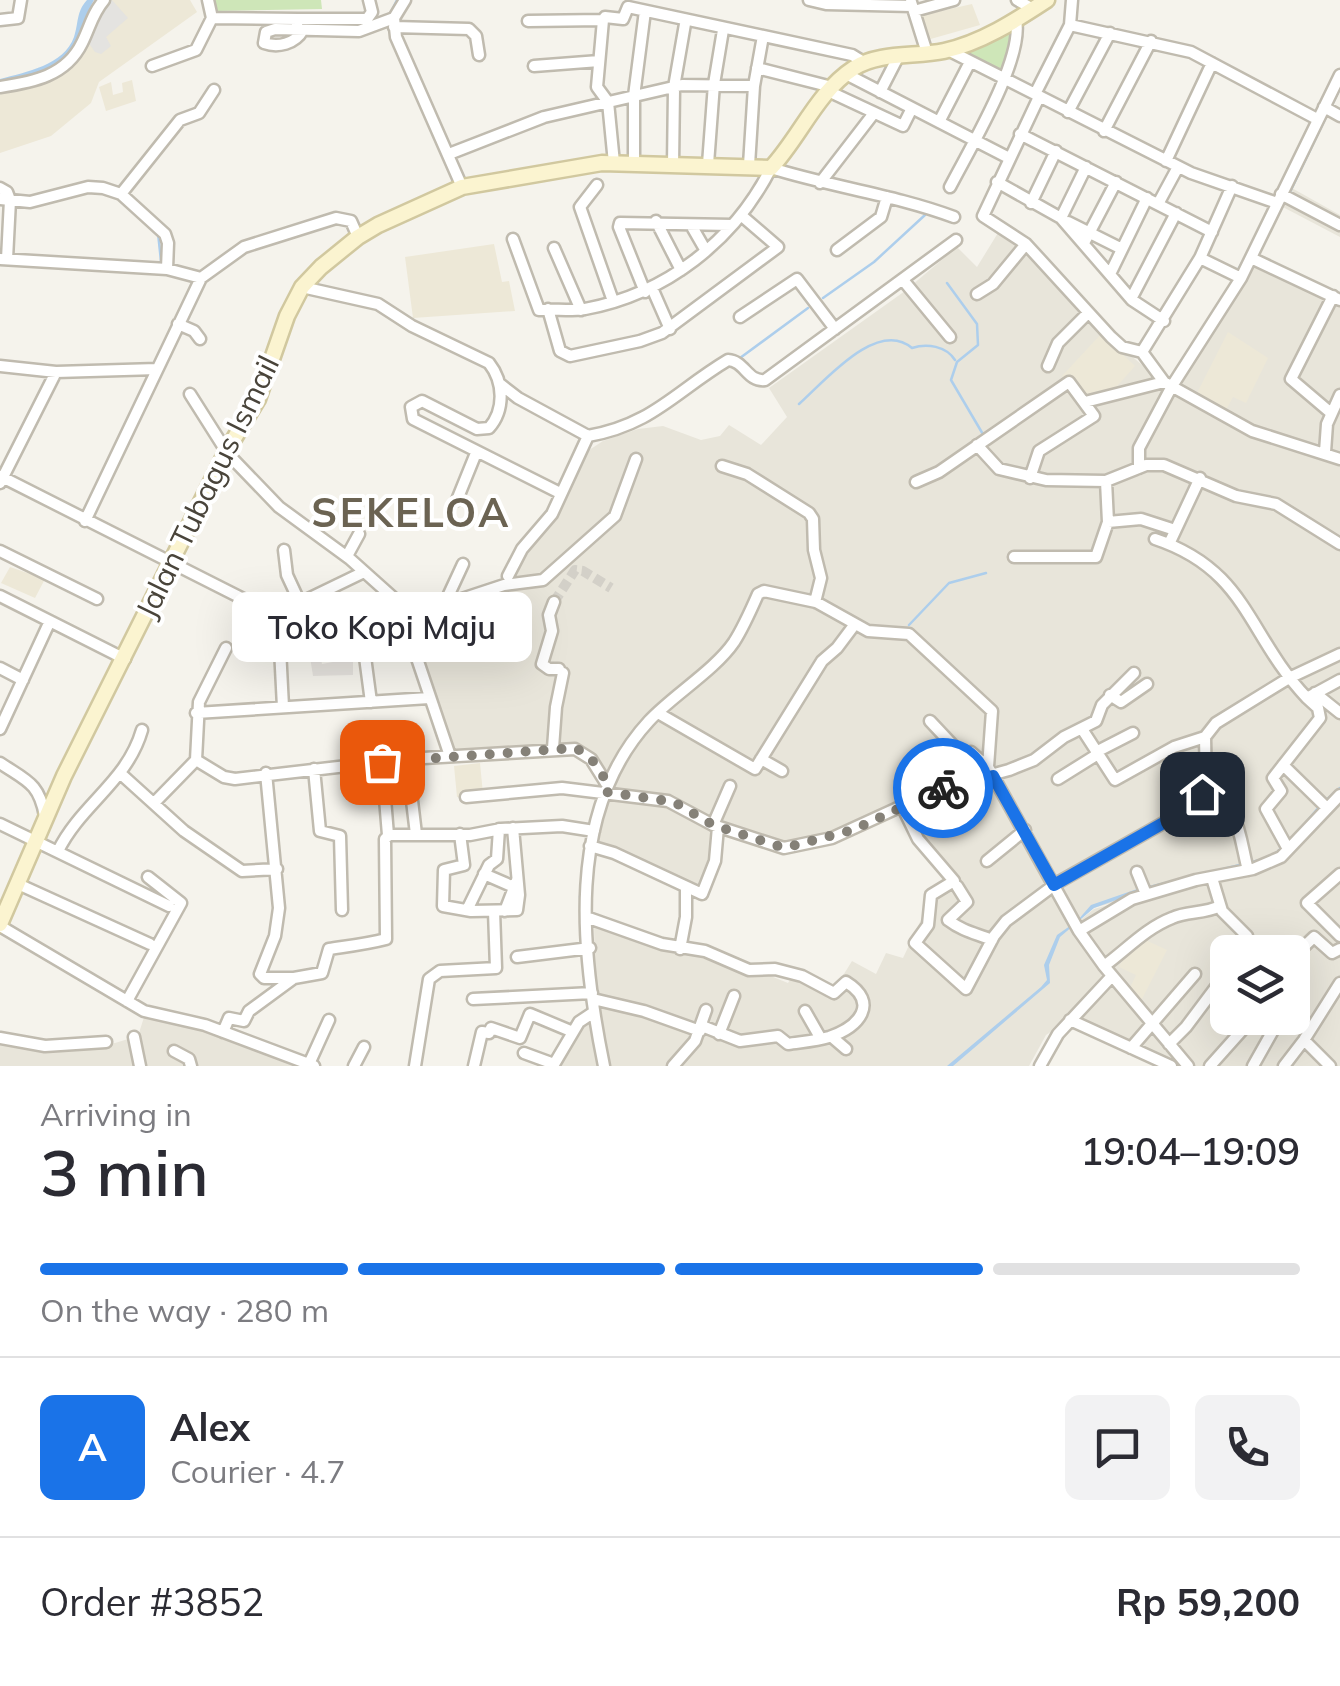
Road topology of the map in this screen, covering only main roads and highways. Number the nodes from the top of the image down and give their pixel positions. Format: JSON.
{"nodes":[{"id":1,"x":1046,"y":0,"type":"edge"},
{"id":2,"x":0,"y":925,"type":"edge"}],
"edges":[{"from":1,"to":2,"type":"main road","name":"Jalan Tubagus Ismail"}]}
